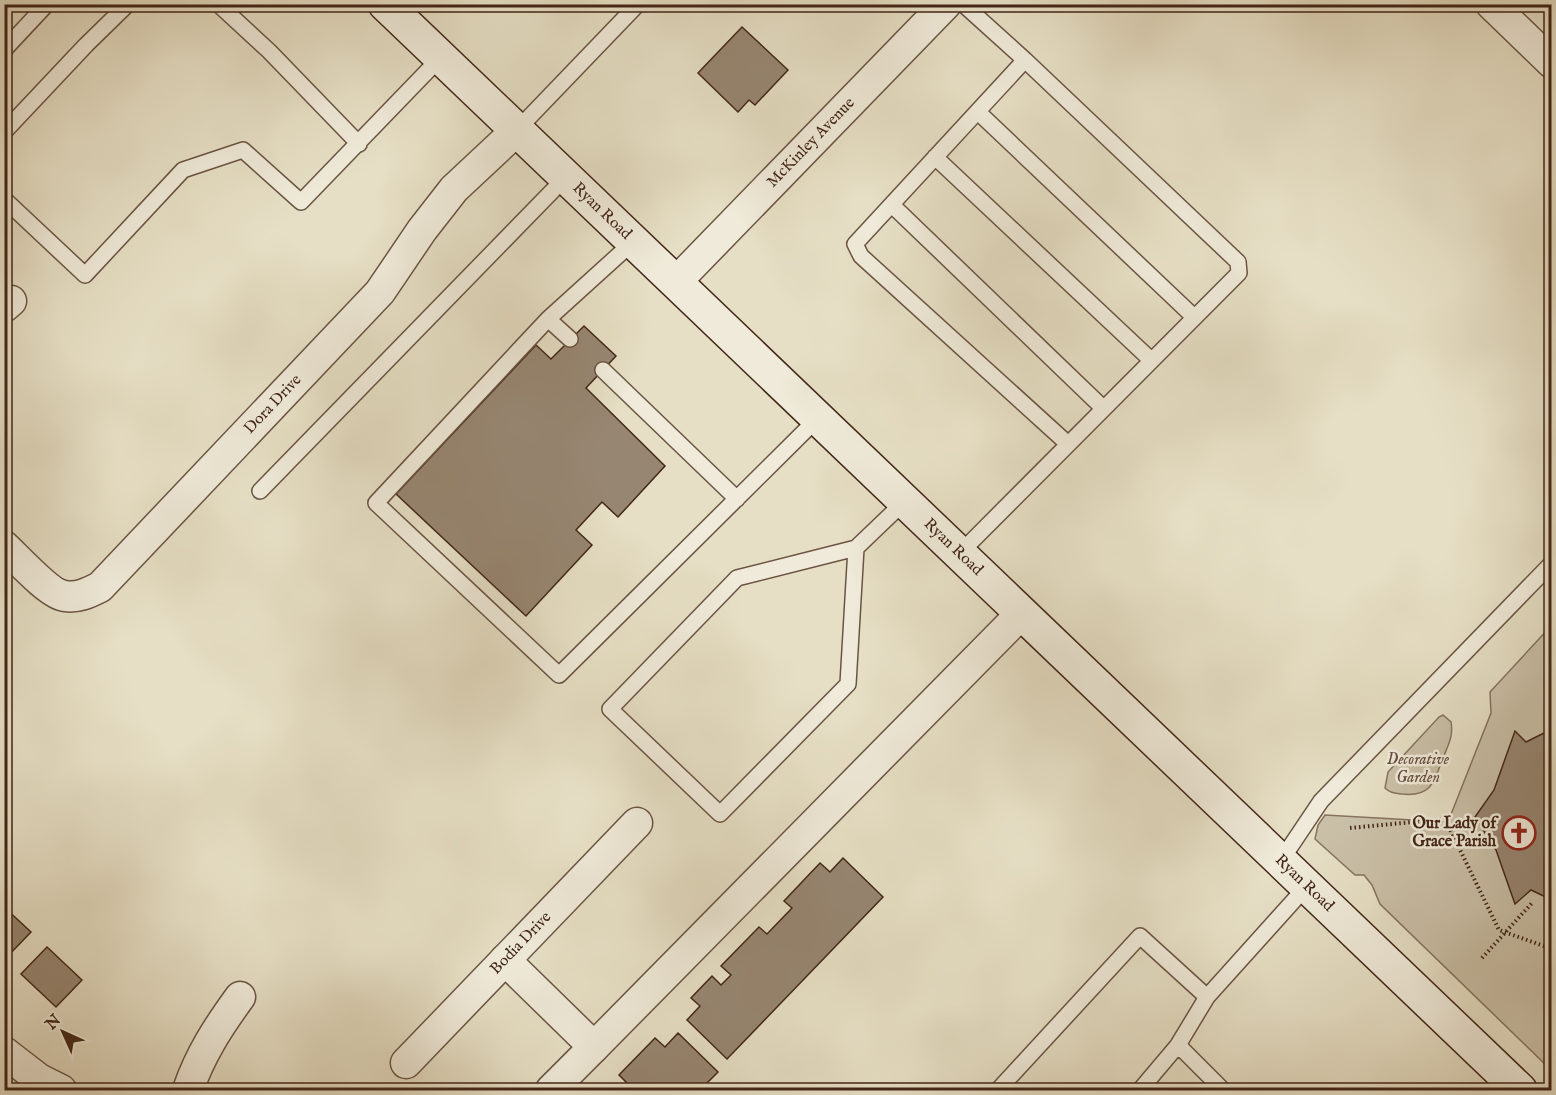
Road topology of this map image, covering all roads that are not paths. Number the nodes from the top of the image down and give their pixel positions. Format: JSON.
{"nodes":[{"id":1,"x":47,"y":4,"type":"edge"},
{"id":2,"x":128,"y":4,"type":"edge"},
{"id":3,"x":218,"y":4,"type":"edge"},
{"id":4,"x":385,"y":4,"type":"edge"},
{"id":5,"x":638,"y":4,"type":"edge"},
{"id":6,"x":946,"y":4,"type":"edge"},
{"id":7,"x":963,"y":4,"type":"edge"},
{"id":8,"x":1491,"y":4,"type":"edge"},
{"id":9,"x":4,"y":50,"type":"edge"},
{"id":10,"x":441,"y":57,"type":"junction"},
{"id":11,"x":1025,"y":60,"type":"junction"},
{"id":12,"x":1551,"y":63,"type":"edge"},
{"id":13,"x":978,"y":112,"type":"junction"},
{"id":14,"x":516,"y":131,"type":"junction"},
{"id":15,"x":4,"y":132,"type":"edge"},
{"id":16,"x":359,"y":144,"type":"junction"},
{"id":17,"x":935,"y":158,"type":"junction"},
{"id":18,"x":565,"y":178,"type":"junction"},
{"id":19,"x":4,"y":199,"type":"edge"},
{"id":20,"x":892,"y":205,"type":"junction"},
{"id":21,"x":633,"y":242,"type":"junction"},
{"id":22,"x":676,"y":282,"type":"junction"},
{"id":23,"x":1194,"y":317,"type":"junction"},
{"id":24,"x":549,"y":319,"type":"junction"},
{"id":25,"x":570,"y":339,"type":"dead end"},
{"id":26,"x":1151,"y":360,"type":"junction"},
{"id":27,"x":603,"y":370,"type":"dead end"},
{"id":28,"x":1103,"y":408,"type":"junction"},
{"id":29,"x":817,"y":418,"type":"junction"},
{"id":30,"x":1068,"y":444,"type":"junction"},
{"id":31,"x":260,"y":491,"type":"dead end"},
{"id":32,"x":737,"y":499,"type":"junction"},
{"id":33,"x":904,"y":502,"type":"junction"},
{"id":34,"x":4,"y":546,"type":"edge"},
{"id":35,"x":856,"y":548,"type":"junction"},
{"id":36,"x":959,"y":554,"type":"junction"},
{"id":37,"x":1551,"y":563,"type":"edge"},
{"id":38,"x":1021,"y":614,"type":"junction"},
{"id":39,"x":637,"y":823,"type":"dead end"},
{"id":40,"x":1280,"y":862,"type":"junction"},
{"id":41,"x":1306,"y":887,"type":"junction"},
{"id":42,"x":505,"y":960,"type":"junction"},
{"id":43,"x":240,"y":997,"type":"dead end"},
{"id":44,"x":1207,"y":997,"type":"junction"},
{"id":45,"x":1178,"y":1045,"type":"junction"},
{"id":46,"x":594,"y":1047,"type":"junction"},
{"id":47,"x":4,"y":1052,"type":"edge"},
{"id":48,"x":406,"y":1063,"type":"dead end"},
{"id":49,"x":1004,"y":1089,"type":"edge"},
{"id":50,"x":61,"y":1090,"type":"edge"},
{"id":51,"x":188,"y":1090,"type":"edge"},
{"id":52,"x":551,"y":1090,"type":"edge"},
{"id":53,"x":1140,"y":1090,"type":"edge"},
{"id":54,"x":1223,"y":1090,"type":"edge"},
{"id":55,"x":1520,"y":1090,"type":"edge"}],
"edges":[{"from":1,"to":9,"type":"lane"},
{"from":2,"to":15,"type":"lane"},
{"from":3,"to":16,"type":"lane"},
{"from":4,"to":10,"type":"main road","name":"Ryan Road"},
{"from":5,"to":14,"type":"lane"},
{"from":6,"to":22,"type":"street","name":"McKinley Avenue"},
{"from":7,"to":11,"type":"lane"},
{"from":8,"to":12,"type":"street"},
{"from":10,"to":14,"type":"main road","name":"Ryan Road"},
{"from":10,"to":16,"type":"lane"},
{"from":11,"to":13,"type":"lane"},
{"from":11,"to":23,"type":"lane"},
{"from":13,"to":17,"type":"lane"},
{"from":13,"to":23,"type":"lane"},
{"from":14,"to":18,"type":"main road","name":"Ryan Road"},
{"from":14,"to":34,"type":"street","name":"Dora Drive"},
{"from":16,"to":19,"type":"lane"},
{"from":17,"to":20,"type":"lane"},
{"from":17,"to":26,"type":"lane"},
{"from":18,"to":21,"type":"main road","name":"Ryan Road"},
{"from":18,"to":31,"type":"lane"},
{"from":20,"to":28,"type":"lane"},
{"from":20,"to":30,"type":"lane"},
{"from":21,"to":22,"type":"main road","name":"Ryan Road"},
{"from":21,"to":24,"type":"lane"},
{"from":22,"to":29,"type":"main road","name":"Ryan Road"},
{"from":23,"to":26,"type":"lane"},
{"from":24,"to":25,"type":"lane"},
{"from":24,"to":32,"type":"lane"},
{"from":26,"to":28,"type":"lane"},
{"from":27,"to":32,"type":"lane"},
{"from":28,"to":30,"type":"lane"},
{"from":29,"to":32,"type":"lane"},
{"from":29,"to":33,"type":"main road","name":"Ryan Road"},
{"from":30,"to":36,"type":"lane"},
{"from":33,"to":35,"type":"lane"},
{"from":33,"to":36,"type":"main road","name":"Ryan Road"},
{"from":35,"to":35,"type":"lane"},
{"from":36,"to":38,"type":"main road","name":"Ryan Road"},
{"from":37,"to":40,"type":"lane"},
{"from":38,"to":40,"type":"main road","name":"Ryan Road"},
{"from":38,"to":46,"type":"street"},
{"from":39,"to":42,"type":"street","name":"Bodia Drive"},
{"from":40,"to":41,"type":"main road","name":"Ryan Road"},
{"from":41,"to":44,"type":"lane"},
{"from":41,"to":55,"type":"main road","name":"Ryan Road"},
{"from":42,"to":46,"type":"street"},
{"from":42,"to":48,"type":"street","name":"Bodia Drive"},
{"from":43,"to":51,"type":"street"},
{"from":44,"to":45,"type":"lane"},
{"from":44,"to":49,"type":"lane"},
{"from":45,"to":53,"type":"lane"},
{"from":45,"to":54,"type":"lane"},
{"from":46,"to":52,"type":"street"},
{"from":47,"to":50,"type":"street"}]}
